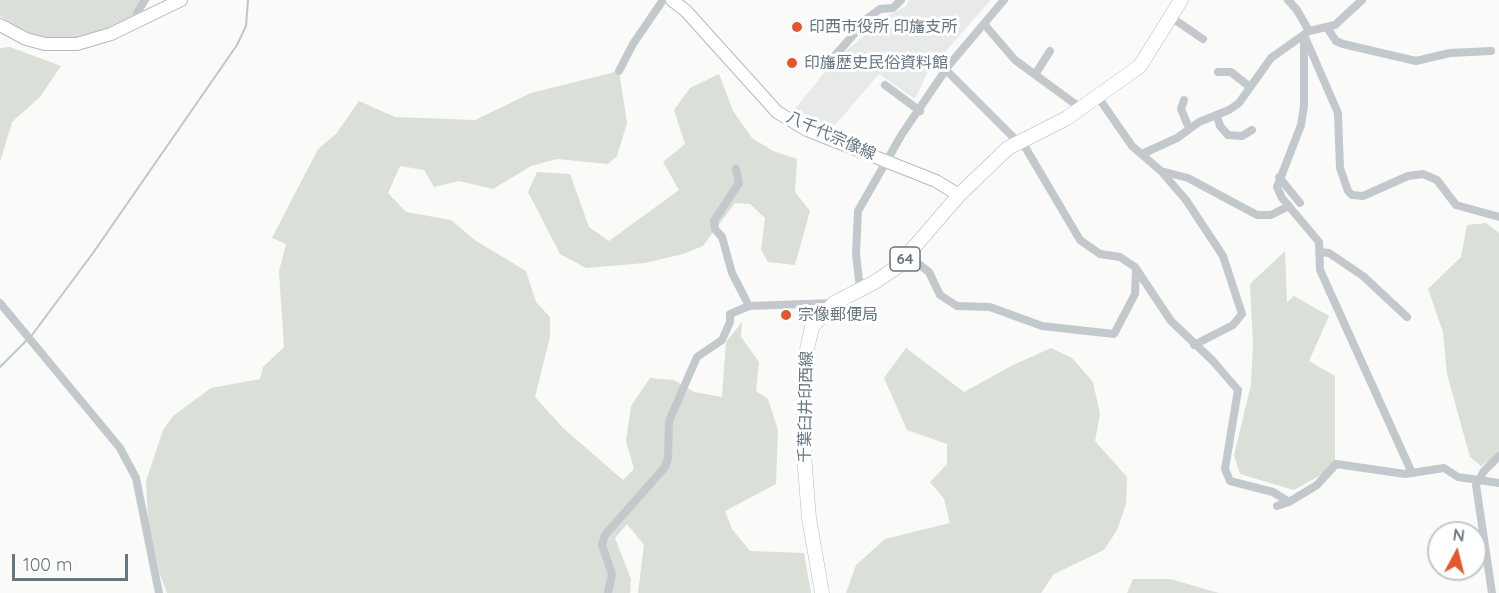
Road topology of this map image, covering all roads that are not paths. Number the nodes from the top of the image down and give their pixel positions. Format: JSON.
{"nodes":[{"id":1,"x":146,"y":0,"type":"edge"},
{"id":2,"x":181,"y":0,"type":"edge"},
{"id":3,"x":663,"y":0,"type":"edge"},
{"id":4,"x":672,"y":0,"type":"edge"},
{"id":5,"x":902,"y":0,"type":"edge"},
{"id":6,"x":1004,"y":0,"type":"edge"},
{"id":7,"x":1181,"y":0,"type":"edge"},
{"id":8,"x":1288,"y":0,"type":"edge"},
{"id":9,"x":1362,"y":0,"type":"edge"},
{"id":10,"x":1172,"y":18,"type":"junction"},
{"id":11,"x":135,"y":22,"type":"junction"},
{"id":12,"x":984,"y":24,"type":"junction"},
{"id":13,"x":0,"y":25,"type":"edge"},
{"id":14,"x":1328,"y":29,"type":"junction"},
{"id":15,"x":1307,"y":33,"type":"junction"},
{"id":16,"x":1203,"y":39,"type":"dead end"},
{"id":17,"x":1050,"y":51,"type":"dead end"},
{"id":18,"x":1491,"y":51,"type":"dead end"},
{"id":19,"x":833,"y":58,"type":"dead end"},
{"id":20,"x":619,"y":71,"type":"dead end"},
{"id":21,"x":947,"y":71,"type":"junction"},
{"id":22,"x":1218,"y":72,"type":"dead end"},
{"id":23,"x":1036,"y":73,"type":"junction"},
{"id":24,"x":885,"y":85,"type":"dead end"},
{"id":25,"x":1250,"y":87,"type":"junction"},
{"id":26,"x":1098,"y":97,"type":"junction"},
{"id":27,"x":1184,"y":100,"type":"dead end"},
{"id":28,"x":1082,"y":109,"type":"junction"},
{"id":29,"x":920,"y":111,"type":"junction"},
{"id":30,"x":1217,"y":116,"type":"junction"},
{"id":31,"x":1189,"y":128,"type":"junction"},
{"id":32,"x":1252,"y":130,"type":"dead end"},
{"id":33,"x":1020,"y":141,"type":"junction"},
{"id":34,"x":1142,"y":154,"type":"junction"},
{"id":35,"x":885,"y":161,"type":"junction"},
{"id":36,"x":736,"y":169,"type":"dead end"},
{"id":37,"x":1161,"y":171,"type":"junction"},
{"id":38,"x":1279,"y":177,"type":"junction"},
{"id":39,"x":959,"y":195,"type":"junction"},
{"id":40,"x":1300,"y":202,"type":"dead end"},
{"id":41,"x":1289,"y":206,"type":"junction"},
{"id":42,"x":1499,"y":217,"type":"edge"},
{"id":43,"x":1321,"y":252,"type":"junction"},
{"id":44,"x":908,"y":256,"type":"junction"},
{"id":45,"x":1135,"y":267,"type":"junction"},
{"id":46,"x":860,"y":289,"type":"junction"},
{"id":47,"x":0,"y":303,"type":"edge"},
{"id":48,"x":834,"y":303,"type":"junction"},
{"id":49,"x":749,"y":306,"type":"junction"},
{"id":50,"x":1407,"y":317,"type":"dead end"},
{"id":51,"x":1194,"y":345,"type":"junction"},
{"id":52,"x":1499,"y":456,"type":"edge"},
{"id":53,"x":1412,"y":473,"type":"junction"},
{"id":54,"x":1480,"y":478,"type":"junction"},
{"id":55,"x":1499,"y":483,"type":"edge"},
{"id":56,"x":1289,"y":502,"type":"junction"},
{"id":57,"x":1277,"y":506,"type":"dead end"},
{"id":58,"x":159,"y":593,"type":"edge"},
{"id":59,"x":608,"y":593,"type":"edge"},
{"id":60,"x":822,"y":593,"type":"edge"},
{"id":61,"x":1492,"y":593,"type":"edge"}],
"edges":[{"from":1,"to":11,"type":"street"},
{"from":2,"to":11,"type":"main road"},
{"from":3,"to":20,"type":"street"},
{"from":4,"to":35,"type":"main road","name":"八千代宗像線"},
{"from":5,"to":19,"type":"street"},
{"from":6,"to":12,"type":"street"},
{"from":7,"to":10,"type":"main road","name":"千葉臼井印西線","number":"64"},
{"from":8,"to":15,"type":"street"},
{"from":9,"to":14,"type":"street"},
{"from":10,"to":16,"type":"street"},
{"from":10,"to":26,"type":"main road","name":"千葉臼井印西線","number":"64"},
{"from":11,"to":13,"type":"main road"},
{"from":12,"to":21,"type":"street"},
{"from":12,"to":23,"type":"street"},
{"from":14,"to":15,"type":"street"},
{"from":14,"to":18,"type":"street"},
{"from":15,"to":25,"type":"street"},
{"from":15,"to":38,"type":"street"},
{"from":15,"to":42,"type":"street"},
{"from":17,"to":23,"type":"street"},
{"from":21,"to":29,"type":"street"},
{"from":21,"to":33,"type":"street"},
{"from":22,"to":25,"type":"street"},
{"from":23,"to":28,"type":"street"},
{"from":24,"to":29,"type":"street"},
{"from":25,"to":30,"type":"street"},
{"from":26,"to":28,"type":"main road","name":"千葉臼井印西線","number":"64"},
{"from":26,"to":34,"type":"street"},
{"from":27,"to":31,"type":"street"},
{"from":28,"to":33,"type":"main road","name":"千葉臼井印西線","number":"64"},
{"from":29,"to":35,"type":"street"},
{"from":30,"to":31,"type":"street"},
{"from":30,"to":32,"type":"street"},
{"from":31,"to":34,"type":"street"},
{"from":33,"to":39,"type":"main road","name":"千葉臼井印西線","number":"64"},
{"from":33,"to":45,"type":"street"},
{"from":34,"to":37,"type":"street"},
{"from":35,"to":39,"type":"main road","name":"八千代宗像線"},
{"from":35,"to":46,"type":"street"},
{"from":36,"to":49,"type":"street"},
{"from":37,"to":41,"type":"street"},
{"from":37,"to":51,"type":"street"},
{"from":38,"to":40,"type":"street"},
{"from":38,"to":41,"type":"street"},
{"from":39,"to":44,"type":"main road","name":"千葉臼井印西線","number":"64"},
{"from":41,"to":43,"type":"street"},
{"from":43,"to":50,"type":"street"},
{"from":43,"to":53,"type":"street"},
{"from":44,"to":45,"type":"street"},
{"from":44,"to":46,"type":"main road","name":"千葉臼井印西線","number":"64"},
{"from":45,"to":51,"type":"street"},
{"from":46,"to":48,"type":"main road","name":"千葉臼井印西線","number":"64"},
{"from":47,"to":58,"type":"street"},
{"from":48,"to":49,"type":"street"},
{"from":48,"to":60,"type":"main road","name":"千葉臼井印西線","number":"64"},
{"from":49,"to":59,"type":"street"},
{"from":51,"to":56,"type":"street"},
{"from":52,"to":54,"type":"street"},
{"from":53,"to":54,"type":"street"},
{"from":53,"to":56,"type":"street"},
{"from":54,"to":55,"type":"street"},
{"from":54,"to":61,"type":"street"},
{"from":56,"to":57,"type":"street"}]}
